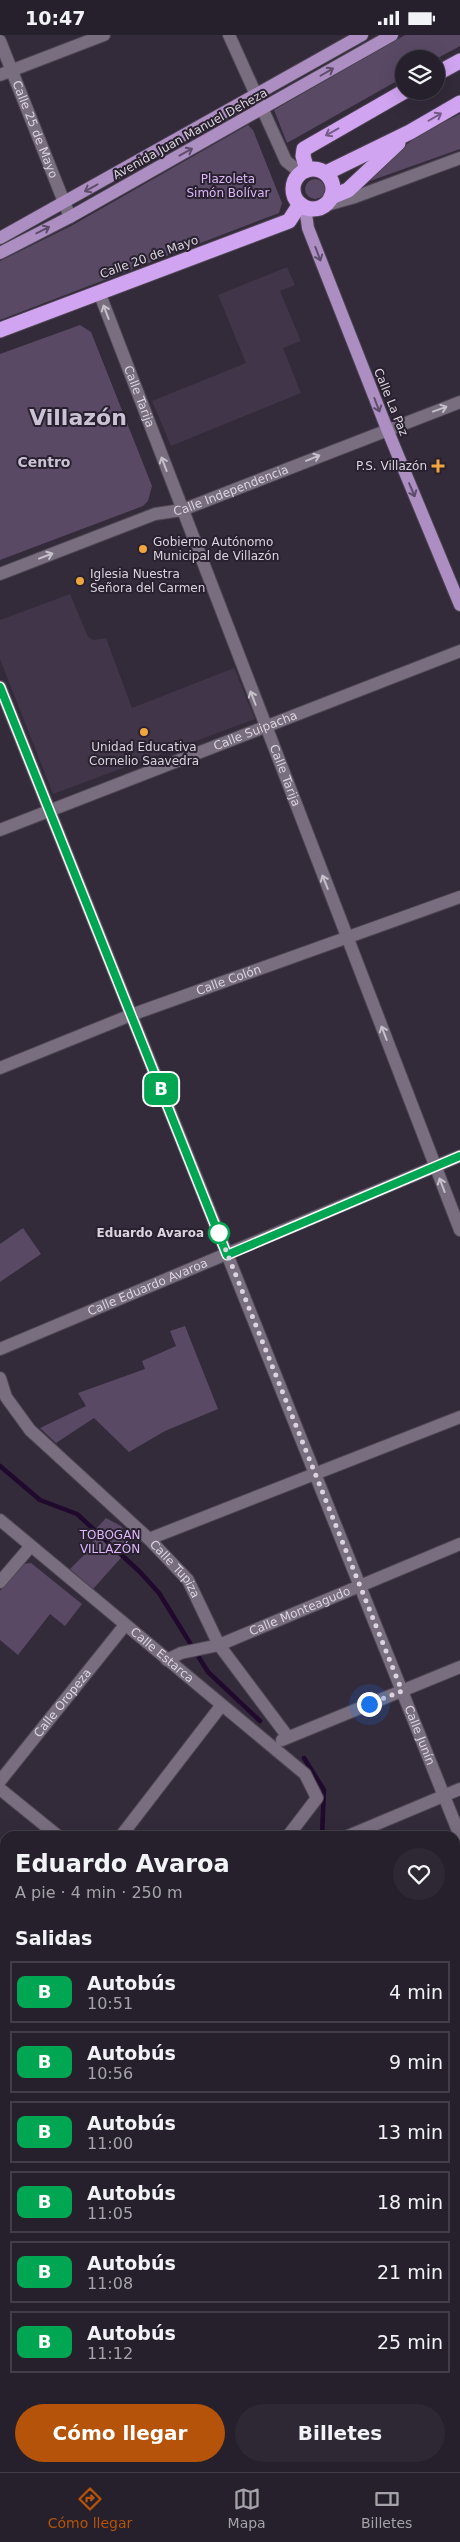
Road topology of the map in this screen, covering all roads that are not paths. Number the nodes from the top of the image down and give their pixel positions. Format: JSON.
{"nodes":[{"id":1,"x":104,"y":35,"type":"edge"},
{"id":2,"x":229,"y":35,"type":"edge"},
{"id":3,"x":362,"y":35,"type":"edge"},
{"id":4,"x":392,"y":35,"type":"edge"},
{"id":5,"x":0,"y":41,"type":"edge"},
{"id":6,"x":460,"y":61,"type":"edge"},
{"id":7,"x":445,"y":69,"type":"edge"},
{"id":8,"x":6,"y":73,"type":"edge"},
{"id":9,"x":257,"y":95,"type":"junction"},
{"id":10,"x":395,"y":97,"type":"edge"},
{"id":11,"x":460,"y":103,"type":"edge"},
{"id":12,"x":263,"y":109,"type":"junction"},
{"id":13,"x":410,"y":132,"type":"junction"},
{"id":14,"x":460,"y":158,"type":"edge"},
{"id":15,"x":304,"y":171,"type":"junction"},
{"id":16,"x":326,"y":173,"type":"junction"},
{"id":17,"x":327,"y":201,"type":"junction"},
{"id":18,"x":64,"y":203,"type":"junction"},
{"id":19,"x":303,"y":205,"type":"junction"},
{"id":20,"x":70,"y":217,"type":"junction"},
{"id":21,"x":0,"y":238,"type":"edge"},
{"id":22,"x":0,"y":253,"type":"edge"},
{"id":23,"x":98,"y":292,"type":"junction"},
{"id":24,"x":0,"y":330,"type":"edge"},
{"id":25,"x":460,"y":402,"type":"edge"},
{"id":26,"x":386,"y":429,"type":"junction"},
{"id":27,"x":182,"y":510,"type":"junction"},
{"id":28,"x":0,"y":574,"type":"edge"},
{"id":29,"x":460,"y":605,"type":"edge"},
{"id":30,"x":460,"y":651,"type":"edge"},
{"id":31,"x":0,"y":687,"type":"edge"},
{"id":32,"x":264,"y":727,"type":"junction"},
{"id":33,"x":50,"y":811,"type":"junction"},
{"id":34,"x":0,"y":830,"type":"edge"},
{"id":35,"x":460,"y":897,"type":"edge"},
{"id":36,"x":348,"y":939,"type":"junction"},
{"id":37,"x":131,"y":1015,"type":"junction"},
{"id":38,"x":0,"y":1068,"type":"edge"},
{"id":39,"x":460,"y":1156,"type":"edge"},
{"id":40,"x":435,"y":1166,"type":"junction"},
{"id":41,"x":460,"y":1230,"type":"edge"},
{"id":42,"x":227,"y":1255,"type":"junction"},
{"id":43,"x":0,"y":1349,"type":"edge"},
{"id":44,"x":0,"y":1378,"type":"edge"},
{"id":45,"x":3,"y":1400,"type":"edge"},
{"id":46,"x":460,"y":1417,"type":"edge"},
{"id":47,"x":315,"y":1475,"type":"junction"},
{"id":48,"x":0,"y":1519,"type":"edge"},
{"id":49,"x":149,"y":1539,"type":"junction"},
{"id":50,"x":460,"y":1544,"type":"edge"},
{"id":51,"x":30,"y":1547,"type":"junction"},
{"id":52,"x":0,"y":1582,"type":"edge"},
{"id":53,"x":359,"y":1584,"type":"junction"},
{"id":54,"x":125,"y":1625,"type":"junction"},
{"id":55,"x":219,"y":1645,"type":"junction"},
{"id":56,"x":167,"y":1660,"type":"junction"},
{"id":57,"x":460,"y":1667,"type":"edge"},
{"id":58,"x":402,"y":1691,"type":"junction"},
{"id":59,"x":221,"y":1706,"type":"junction"},
{"id":60,"x":288,"y":1737,"type":"junction"},
{"id":61,"x":270,"y":1745,"type":"junction"},
{"id":62,"x":0,"y":1781,"type":"edge"},
{"id":63,"x":460,"y":1789,"type":"edge"},
{"id":64,"x":4,"y":1793,"type":"edge"},
{"id":65,"x":444,"y":1796,"type":"junction"},
{"id":66,"x":0,"y":1807,"type":"edge"},
{"id":67,"x":52,"y":1831,"type":"edge"},
{"id":68,"x":125,"y":1831,"type":"edge"},
{"id":69,"x":292,"y":1831,"type":"edge"},
{"id":70,"x":360,"y":1831,"type":"edge"},
{"id":71,"x":458,"y":1831,"type":"edge"}],
"edges":[{"from":1,"to":8,"type":"street"},
{"from":2,"to":9,"type":"street"},
{"from":3,"to":9,"type":"main road","name":"Avenida Juan Manuel Deheza"},
{"from":12,"to":4,"type":"main road","name":"Avenida Juan Manuel Deheza","one_way":true},
{"from":5,"to":8,"type":"street","name":"Calle 25 de Mayo"},
{"from":6,"to":7,"type":"highway"},
{"from":8,"to":18,"type":"street","name":"Calle 25 de Mayo"},
{"from":9,"to":12,"type":"street"},
{"from":9,"to":18,"type":"main road","name":"Avenida Juan Manuel Deheza","one_way":true},
{"from":10,"to":15,"type":"highway","one_way":true},
{"from":13,"to":11,"type":"highway","one_way":true},
{"from":12,"to":15,"type":"street"},
{"from":20,"to":12,"type":"main road","name":"Avenida Juan Manuel Deheza","one_way":true},
{"from":13,"to":16,"type":"highway"},
{"from":13,"to":17,"type":"highway"},
{"from":14,"to":17,"type":"street"},
{"from":15,"to":16,"type":"highway"},
{"from":15,"to":19,"type":"highway"},
{"from":16,"to":17,"type":"highway"},
{"from":17,"to":19,"type":"highway"},
{"from":18,"to":20,"type":"street","name":"Calle 25 de Mayo"},
{"from":18,"to":21,"type":"main road","name":"Avenida Juan Manuel Deheza"},
{"from":19,"to":23,"type":"highway","name":"Calle 20 de Mayo"},
{"from":19,"to":26,"type":"main road","name":"Calle La Paz","one_way":true},
{"from":22,"to":20,"type":"main road","name":"Avenida Juan Manuel Deheza","one_way":true},
{"from":23,"to":24,"type":"highway","name":"Calle 20 de Mayo"},
{"from":27,"to":23,"type":"street","name":"Calle Tarija","one_way":true},
{"from":26,"to":25,"type":"street","name":"Calle Independencia","one_way":true},
{"from":27,"to":26,"type":"street","name":"Calle Independencia","one_way":true},
{"from":26,"to":29,"type":"main road","name":"Calle La Paz","one_way":true},
{"from":28,"to":27,"type":"street","name":"Calle Independencia","one_way":true},
{"from":32,"to":27,"type":"street","name":"Calle Tarija","one_way":true},
{"from":30,"to":32,"type":"street","name":"Calle Suipacha"},
{"from":31,"to":33,"type":"street","name":"Calle Junín"},
{"from":32,"to":33,"type":"street","name":"Calle Suipacha"},
{"from":36,"to":32,"type":"street","name":"Calle Tarija","one_way":true},
{"from":33,"to":34,"type":"street","name":"Calle Suipacha"},
{"from":33,"to":37,"type":"street","name":"Calle Junín"},
{"from":35,"to":36,"type":"street","name":"Calle Colón"},
{"from":36,"to":37,"type":"street","name":"Calle Colón"},
{"from":40,"to":36,"type":"street","name":"Calle Tarija","one_way":true},
{"from":37,"to":38,"type":"street","name":"Calle Colón"},
{"from":37,"to":42,"type":"street","name":"Calle Junín"},
{"from":39,"to":40,"type":"street","name":"Calle Eduardo Avaroa"},
{"from":41,"to":40,"type":"street","name":"Calle Tarija","one_way":true},
{"from":40,"to":42,"type":"street","name":"Calle Eduardo Avaroa"},
{"from":42,"to":43,"type":"street","name":"Calle Eduardo Avaroa"},
{"from":42,"to":47,"type":"street","name":"Calle Junín"},
{"from":44,"to":45,"type":"street","name":"Calle Tupiza"},
{"from":45,"to":49,"type":"street","name":"Calle Tupiza"},
{"from":46,"to":47,"type":"street"},
{"from":47,"to":49,"type":"street"},
{"from":47,"to":53,"type":"street","name":"Calle Junín"},
{"from":48,"to":51,"type":"street","name":"Calle Estarca"},
{"from":49,"to":55,"type":"street","name":"Calle Tupiza"},
{"from":50,"to":53,"type":"street","name":"Calle Monteagudo"},
{"from":51,"to":52,"type":"street"},
{"from":51,"to":54,"type":"street","name":"Calle Estarca"},
{"from":53,"to":55,"type":"street","name":"Calle Monteagudo"},
{"from":53,"to":58,"type":"street","name":"Calle Junín"},
{"from":54,"to":56,"type":"street","name":"Calle Estarca"},
{"from":54,"to":62,"type":"street","name":"Calle Oropeza"},
{"from":55,"to":56,"type":"street","name":"Calle Monteagudo"},
{"from":55,"to":60,"type":"street","name":"Calle Tupiza"},
{"from":56,"to":59,"type":"street","name":"Calle Estarca"},
{"from":57,"to":58,"type":"street"},
{"from":58,"to":60,"type":"street"},
{"from":58,"to":65,"type":"street","name":"Calle Junín"},
{"from":59,"to":61,"type":"street","name":"Calle Estarca"},
{"from":59,"to":68,"type":"street"},
{"from":60,"to":61,"type":"street"},
{"from":61,"to":69,"type":"street","name":"Calle Estarca"},
{"from":63,"to":65,"type":"street"},
{"from":64,"to":66,"type":"street"},
{"from":64,"to":67,"type":"street"},
{"from":65,"to":70,"type":"street"},
{"from":65,"to":71,"type":"street","name":"Calle Junín"}]}
